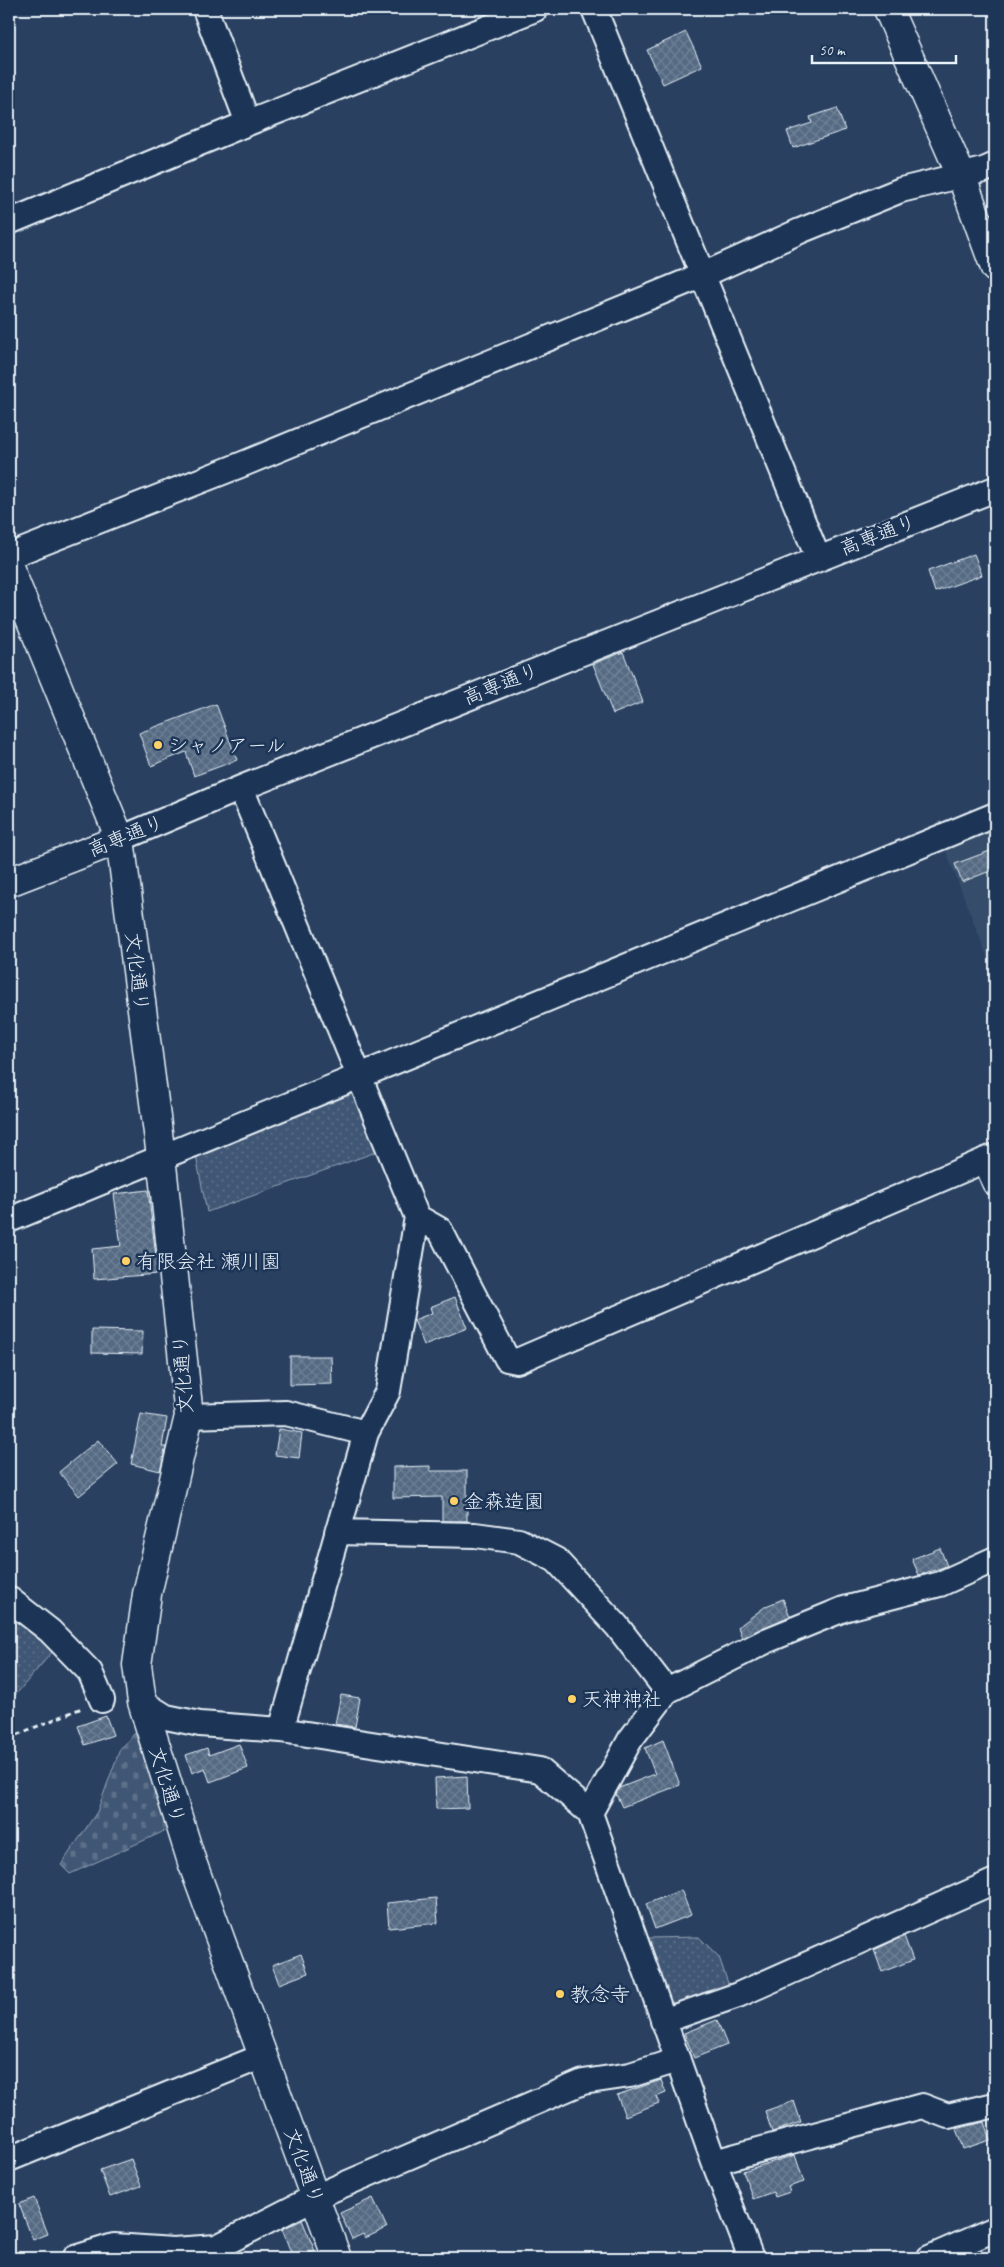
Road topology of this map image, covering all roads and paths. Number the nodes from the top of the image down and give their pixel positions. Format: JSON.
{"nodes":[{"id":1,"x":205,"y":9,"type":"edge"},
{"id":2,"x":535,"y":9,"type":"edge"},
{"id":3,"x":594,"y":9,"type":"edge"},
{"id":4,"x":888,"y":9,"type":"edge"},
{"id":5,"x":248,"y":123,"type":"junction"},
{"id":6,"x":995,"y":165,"type":"edge"},
{"id":7,"x":961,"y":174,"type":"junction"},
{"id":8,"x":9,"y":222,"type":"edge"},
{"id":9,"x":995,"y":268,"type":"edge"},
{"id":10,"x":703,"y":275,"type":"junction"},
{"id":11,"x":995,"y":489,"type":"edge"},
{"id":12,"x":9,"y":556,"type":"edge"},
{"id":13,"x":818,"y":558,"type":"junction"},
{"id":14,"x":9,"y":567,"type":"edge"},
{"id":15,"x":241,"y":788,"type":"junction"},
{"id":16,"x":995,"y":816,"type":"edge"},
{"id":17,"x":120,"y":839,"type":"junction"},
{"id":18,"x":9,"y":882,"type":"edge"},
{"id":19,"x":358,"y":1075,"type":"junction"},
{"id":20,"x":161,"y":1156,"type":"junction"},
{"id":21,"x":990,"y":1158,"type":"edge"},
{"id":22,"x":995,"y":1183,"type":"edge"},
{"id":23,"x":417,"y":1217,"type":"junction"},
{"id":24,"x":9,"y":1220,"type":"edge"},
{"id":25,"x":189,"y":1416,"type":"junction"},
{"id":26,"x":366,"y":1433,"type":"junction"},
{"id":27,"x":337,"y":1532,"type":"junction"},
{"id":28,"x":995,"y":1559,"type":"edge"},
{"id":29,"x":9,"y":1599,"type":"edge"},
{"id":30,"x":667,"y":1691,"type":"junction"},
{"id":31,"x":102,"y":1700,"type":"joint"},
{"id":32,"x":142,"y":1702,"type":"junction"},
{"id":33,"x":281,"y":1730,"type":"junction"},
{"id":34,"x":9,"y":1738,"type":"edge"},
{"id":35,"x":590,"y":1813,"type":"junction"},
{"id":36,"x":995,"y":1881,"type":"edge"},
{"id":37,"x":663,"y":2021,"type":"junction"},
{"id":38,"x":263,"y":2056,"type":"junction"},
{"id":39,"x":678,"y":2060,"type":"junction"},
{"id":40,"x":995,"y":2106,"type":"edge"},
{"id":41,"x":9,"y":2159,"type":"edge"},
{"id":42,"x":714,"y":2162,"type":"junction"},
{"id":43,"x":315,"y":2197,"type":"junction"},
{"id":44,"x":995,"y":2229,"type":"edge"},
{"id":45,"x":173,"y":2254,"type":"edge"},
{"id":46,"x":75,"y":2258,"type":"edge"},
{"id":47,"x":337,"y":2258,"type":"edge"},
{"id":48,"x":751,"y":2258,"type":"edge"},
{"id":49,"x":929,"y":2258,"type":"edge"}],
"edges":[{"from":1,"to":5,"type":"street"},
{"from":2,"to":5,"type":"street"},
{"from":3,"to":10,"type":"street"},
{"from":4,"to":7,"type":"street"},
{"from":5,"to":8,"type":"street"},
{"from":6,"to":7,"type":"street"},
{"from":7,"to":9,"type":"street"},
{"from":7,"to":10,"type":"street"},
{"from":10,"to":12,"type":"street"},
{"from":10,"to":13,"type":"street"},
{"from":11,"to":13,"type":"street","name":"高専通り"},
{"from":13,"to":15,"type":"street","name":"高専通り"},
{"from":14,"to":17,"type":"street","name":"文化通り"},
{"from":15,"to":17,"type":"street","name":"高専通り"},
{"from":15,"to":19,"type":"street"},
{"from":16,"to":19,"type":"street"},
{"from":17,"to":18,"type":"street","name":"高専通り"},
{"from":17,"to":20,"type":"street","name":"文化通り"},
{"from":19,"to":20,"type":"street"},
{"from":19,"to":23,"type":"street"},
{"from":20,"to":24,"type":"street"},
{"from":20,"to":25,"type":"street","name":"文化通り"},
{"from":21,"to":22,"type":"street"},
{"from":21,"to":23,"type":"street"},
{"from":23,"to":26,"type":"street"},
{"from":25,"to":26,"type":"street"},
{"from":25,"to":32,"type":"street","name":"文化通り"},
{"from":26,"to":27,"type":"street"},
{"from":27,"to":30,"type":"street"},
{"from":27,"to":33,"type":"street"},
{"from":28,"to":30,"type":"street"},
{"from":29,"to":31,"type":"street"},
{"from":30,"to":35,"type":"street"},
{"from":31,"to":34,"type":"path"},
{"from":32,"to":33,"type":"street"},
{"from":32,"to":38,"type":"street","name":"文化通り"},
{"from":33,"to":35,"type":"street"},
{"from":35,"to":37,"type":"street"},
{"from":36,"to":37,"type":"street"},
{"from":37,"to":39,"type":"street"},
{"from":38,"to":41,"type":"street"},
{"from":38,"to":43,"type":"street","name":"文化通り"},
{"from":39,"to":42,"type":"street"},
{"from":39,"to":43,"type":"street"},
{"from":40,"to":42,"type":"street"},
{"from":42,"to":48,"type":"street"},
{"from":43,"to":45,"type":"street"},
{"from":43,"to":47,"type":"street","name":"文化通り"},
{"from":44,"to":49,"type":"street"},
{"from":45,"to":46,"type":"street"}]}
